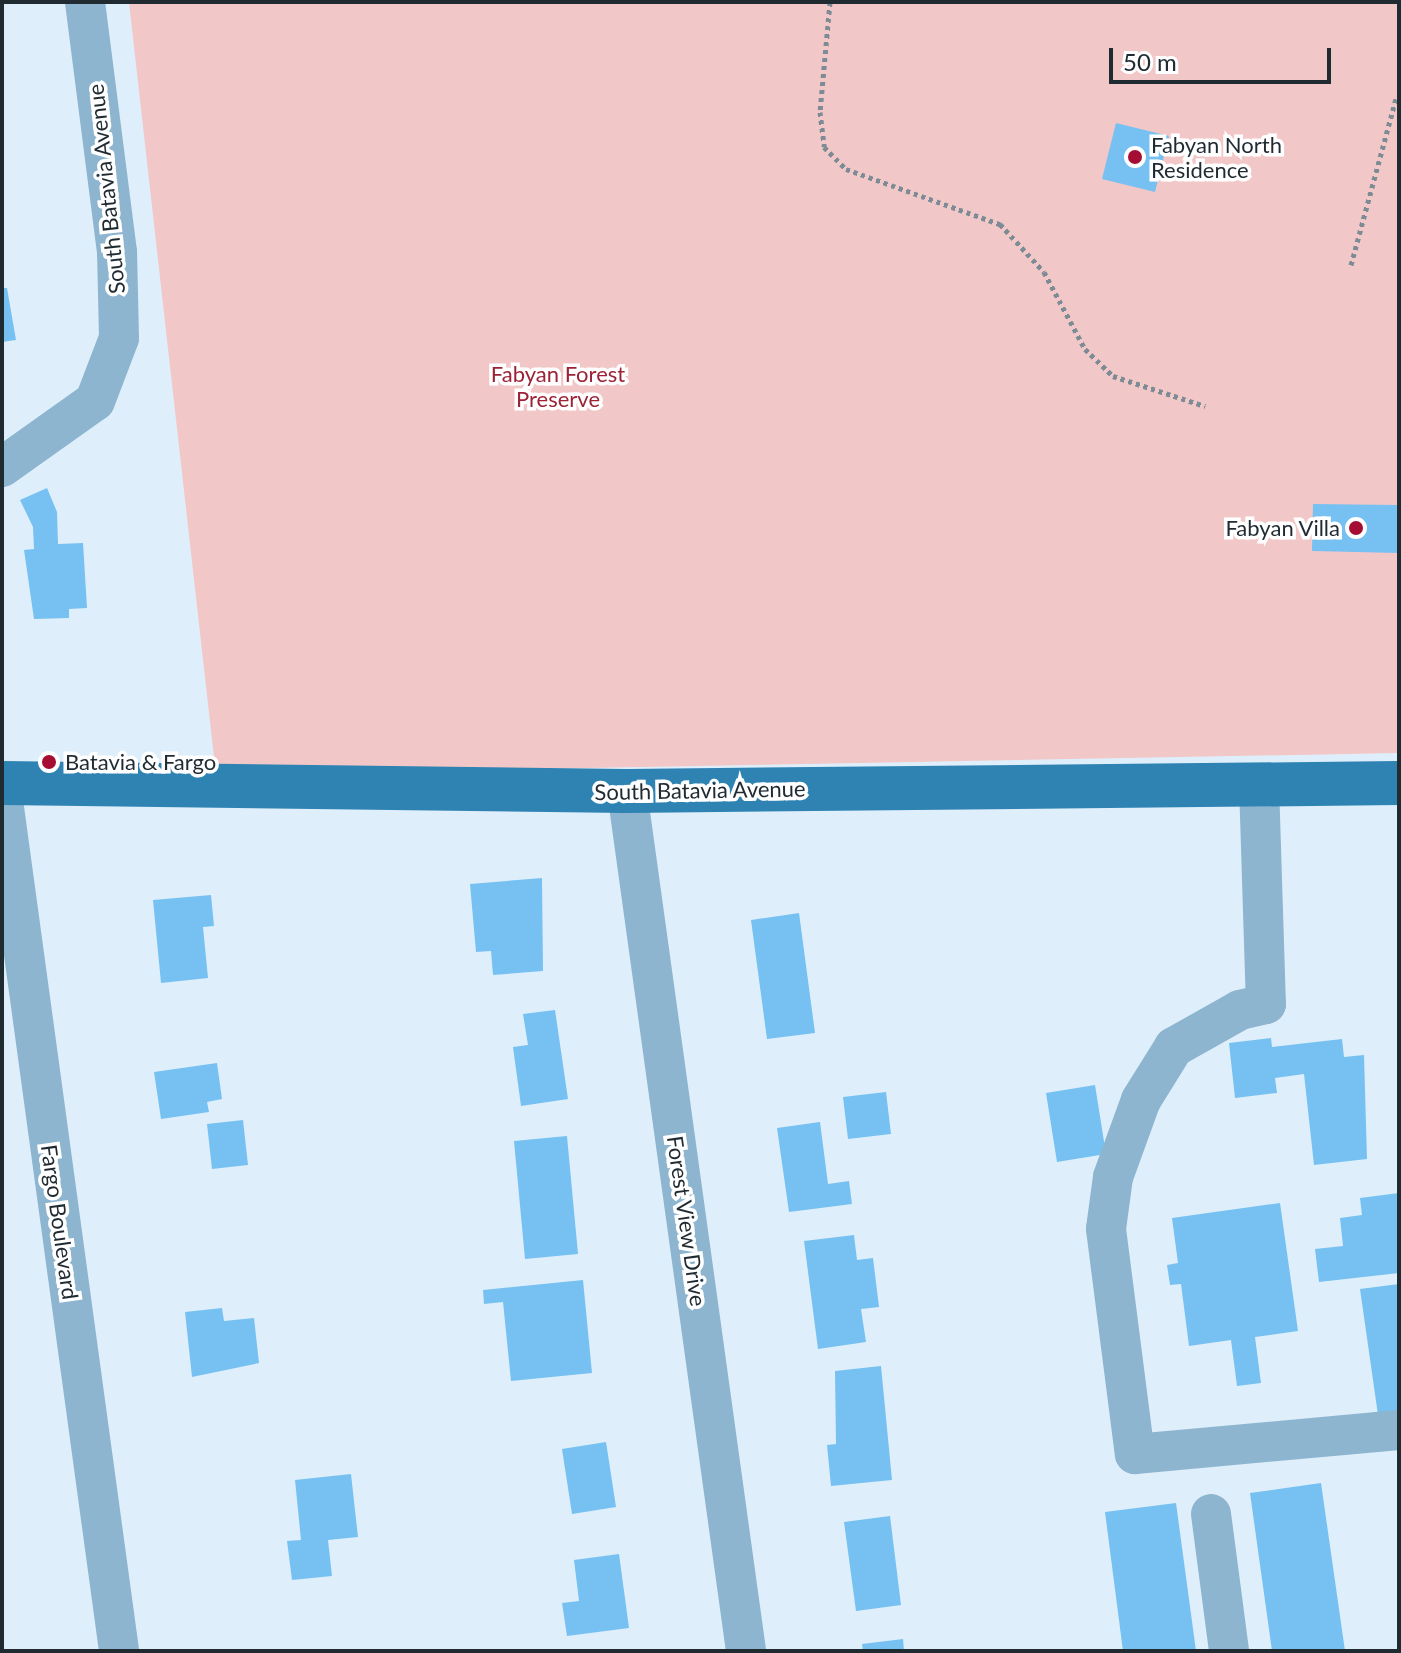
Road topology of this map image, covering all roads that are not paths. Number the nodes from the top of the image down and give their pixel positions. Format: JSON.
{"nodes":[{"id":1,"x":85,"y":2,"type":"edge"},
{"id":2,"x":2,"y":467,"type":"edge"},
{"id":3,"x":2,"y":783,"type":"edge"},
{"id":4,"x":1399,"y":783,"type":"edge"},
{"id":5,"x":1259,"y":784,"type":"junction"},
{"id":6,"x":627,"y":791,"type":"junction"},
{"id":7,"x":2,"y":793,"type":"edge"},
{"id":8,"x":1399,"y":1430,"type":"edge"},
{"id":9,"x":1211,"y":1514,"type":"dead end"},
{"id":10,"x":119,"y":1651,"type":"edge"},
{"id":11,"x":746,"y":1651,"type":"edge"},
{"id":12,"x":1229,"y":1651,"type":"edge"}],
"edges":[{"from":1,"to":2,"type":"street","name":"South Batavia Avenue"},
{"from":3,"to":6,"type":"main road","name":"South Batavia Avenue"},
{"from":4,"to":5,"type":"main road","name":"South Batavia Avenue"},
{"from":5,"to":6,"type":"main road","name":"South Batavia Avenue"},
{"from":5,"to":8,"type":"street"},
{"from":6,"to":11,"type":"street","name":"Forest View Drive"},
{"from":7,"to":10,"type":"street","name":"Fargo Boulevard"},
{"from":9,"to":12,"type":"street"}]}
